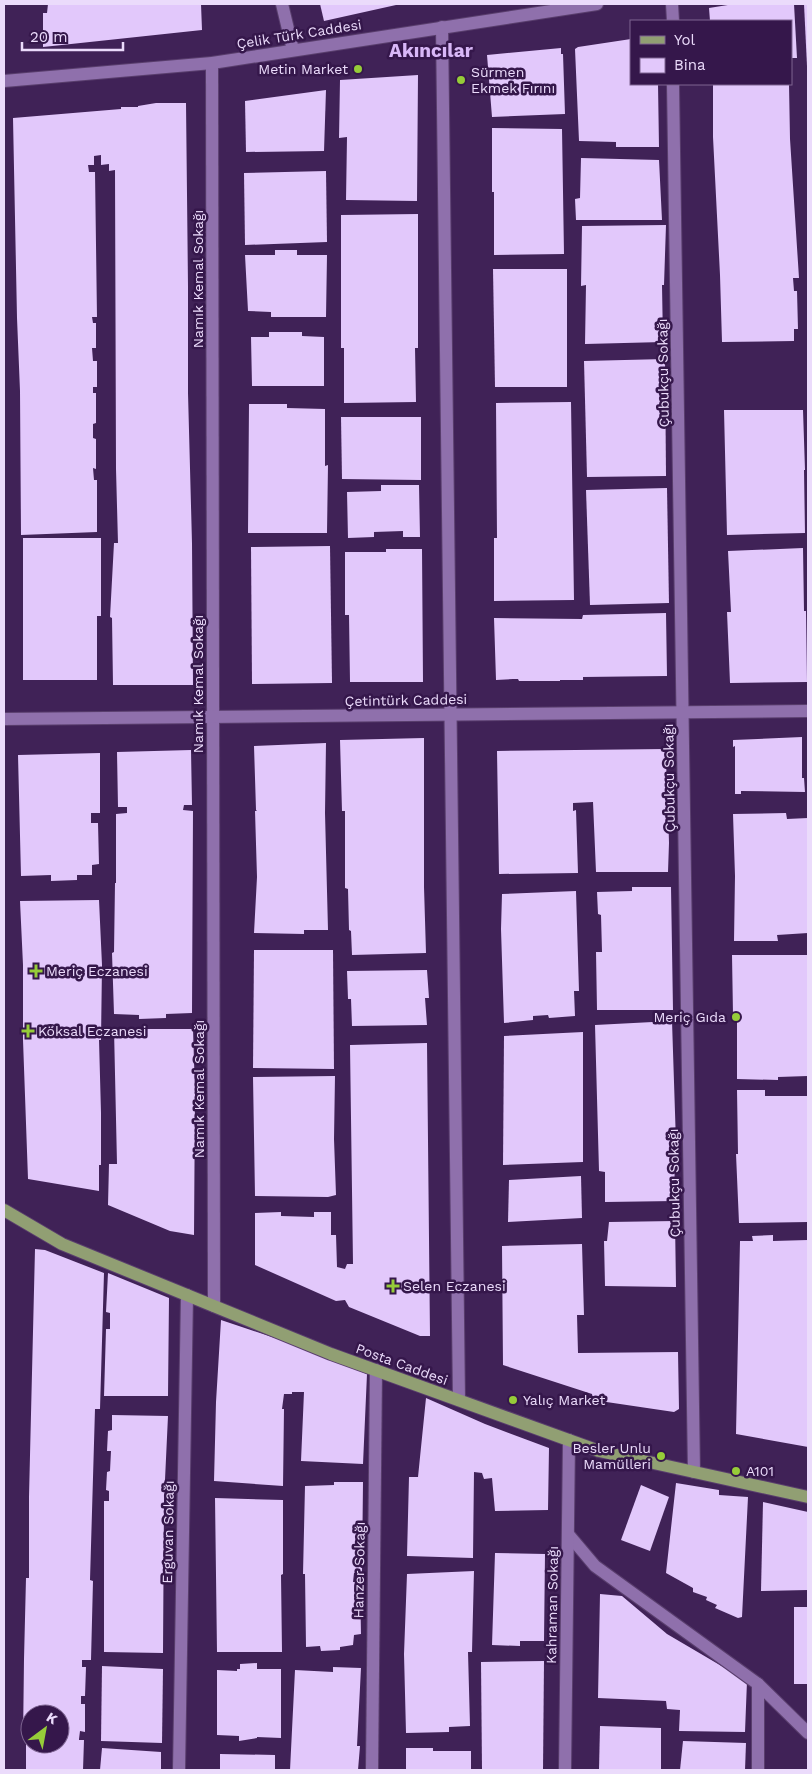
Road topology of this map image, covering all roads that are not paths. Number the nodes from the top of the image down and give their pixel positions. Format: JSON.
{"nodes":[{"id":1,"x":282,"y":4,"type":"edge"},
{"id":2,"x":597,"y":4,"type":"edge"},
{"id":3,"x":672,"y":4,"type":"edge"},
{"id":4,"x":537,"y":8,"type":"edge"},
{"id":5,"x":673,"y":20,"type":"edge"},
{"id":6,"x":442,"y":28,"type":"junction"},
{"id":7,"x":293,"y":50,"type":"junction"},
{"id":8,"x":212,"y":63,"type":"junction"},
{"id":9,"x":4,"y":81,"type":"edge"},
{"id":10,"x":674,"y":85,"type":"edge"},
{"id":11,"x":808,"y":711,"type":"edge"},
{"id":12,"x":682,"y":713,"type":"junction"},
{"id":13,"x":450,"y":715,"type":"junction"},
{"id":14,"x":214,"y":717,"type":"junction"},
{"id":15,"x":4,"y":720,"type":"edge"},
{"id":16,"x":4,"y":1210,"type":"edge"},
{"id":17,"x":187,"y":1295,"type":"junction"},
{"id":18,"x":214,"y":1306,"type":"junction"},
{"id":19,"x":376,"y":1370,"type":"junction"},
{"id":20,"x":459,"y":1400,"type":"junction"},
{"id":21,"x":569,"y":1440,"type":"junction"},
{"id":22,"x":694,"y":1472,"type":"junction"},
{"id":23,"x":808,"y":1496,"type":"edge"},
{"id":24,"x":568,"y":1534,"type":"junction"},
{"id":25,"x":758,"y":1684,"type":"junction"},
{"id":26,"x":808,"y":1733,"type":"edge"},
{"id":27,"x":179,"y":1770,"type":"edge"},
{"id":28,"x":372,"y":1770,"type":"edge"},
{"id":29,"x":565,"y":1770,"type":"edge"},
{"id":30,"x":758,"y":1770,"type":"edge"}],
"edges":[{"from":1,"to":7,"type":"street"},
{"from":2,"to":4,"type":"street","name":"Çelik Türk Caddesi"},
{"from":3,"to":5,"type":"street"},
{"from":4,"to":6,"type":"street","name":"Çelik Türk Caddesi"},
{"from":6,"to":7,"type":"street","name":"Çelik Türk Caddesi"},
{"from":6,"to":13,"type":"street"},
{"from":7,"to":8,"type":"street","name":"Çelik Türk Caddesi"},
{"from":8,"to":9,"type":"street","name":"Çelik Türk Caddesi"},
{"from":8,"to":14,"type":"street","name":"Namık Kemal Sokağı"},
{"from":10,"to":12,"type":"street","name":"Çubukçu Sokağı"},
{"from":11,"to":12,"type":"street","name":"Çetintürk Caddesi"},
{"from":12,"to":13,"type":"street","name":"Çetintürk Caddesi"},
{"from":12,"to":22,"type":"street","name":"Çubukçu Sokağı"},
{"from":13,"to":14,"type":"street","name":"Çetintürk Caddesi"},
{"from":13,"to":20,"type":"street"},
{"from":14,"to":15,"type":"street","name":"Çetintürk Caddesi"},
{"from":14,"to":18,"type":"street","name":"Namık Kemal Sokağı"},
{"from":16,"to":17,"type":"main road","name":"Posta Caddesi"},
{"from":17,"to":18,"type":"main road","name":"Posta Caddesi"},
{"from":17,"to":27,"type":"street","name":"Erguvan Sokağı"},
{"from":18,"to":19,"type":"main road","name":"Posta Caddesi"},
{"from":19,"to":20,"type":"main road","name":"Posta Caddesi"},
{"from":19,"to":28,"type":"street","name":"Hanzer Sokağı"},
{"from":20,"to":21,"type":"main road","name":"Posta Caddesi"},
{"from":21,"to":22,"type":"main road","name":"Posta Caddesi"},
{"from":21,"to":24,"type":"street","name":"Kahraman Sokağı"},
{"from":22,"to":23,"type":"main road","name":"Posta Caddesi"},
{"from":24,"to":25,"type":"street"},
{"from":24,"to":29,"type":"street","name":"Kahraman Sokağı"},
{"from":25,"to":26,"type":"street"},
{"from":25,"to":30,"type":"street"}]}
